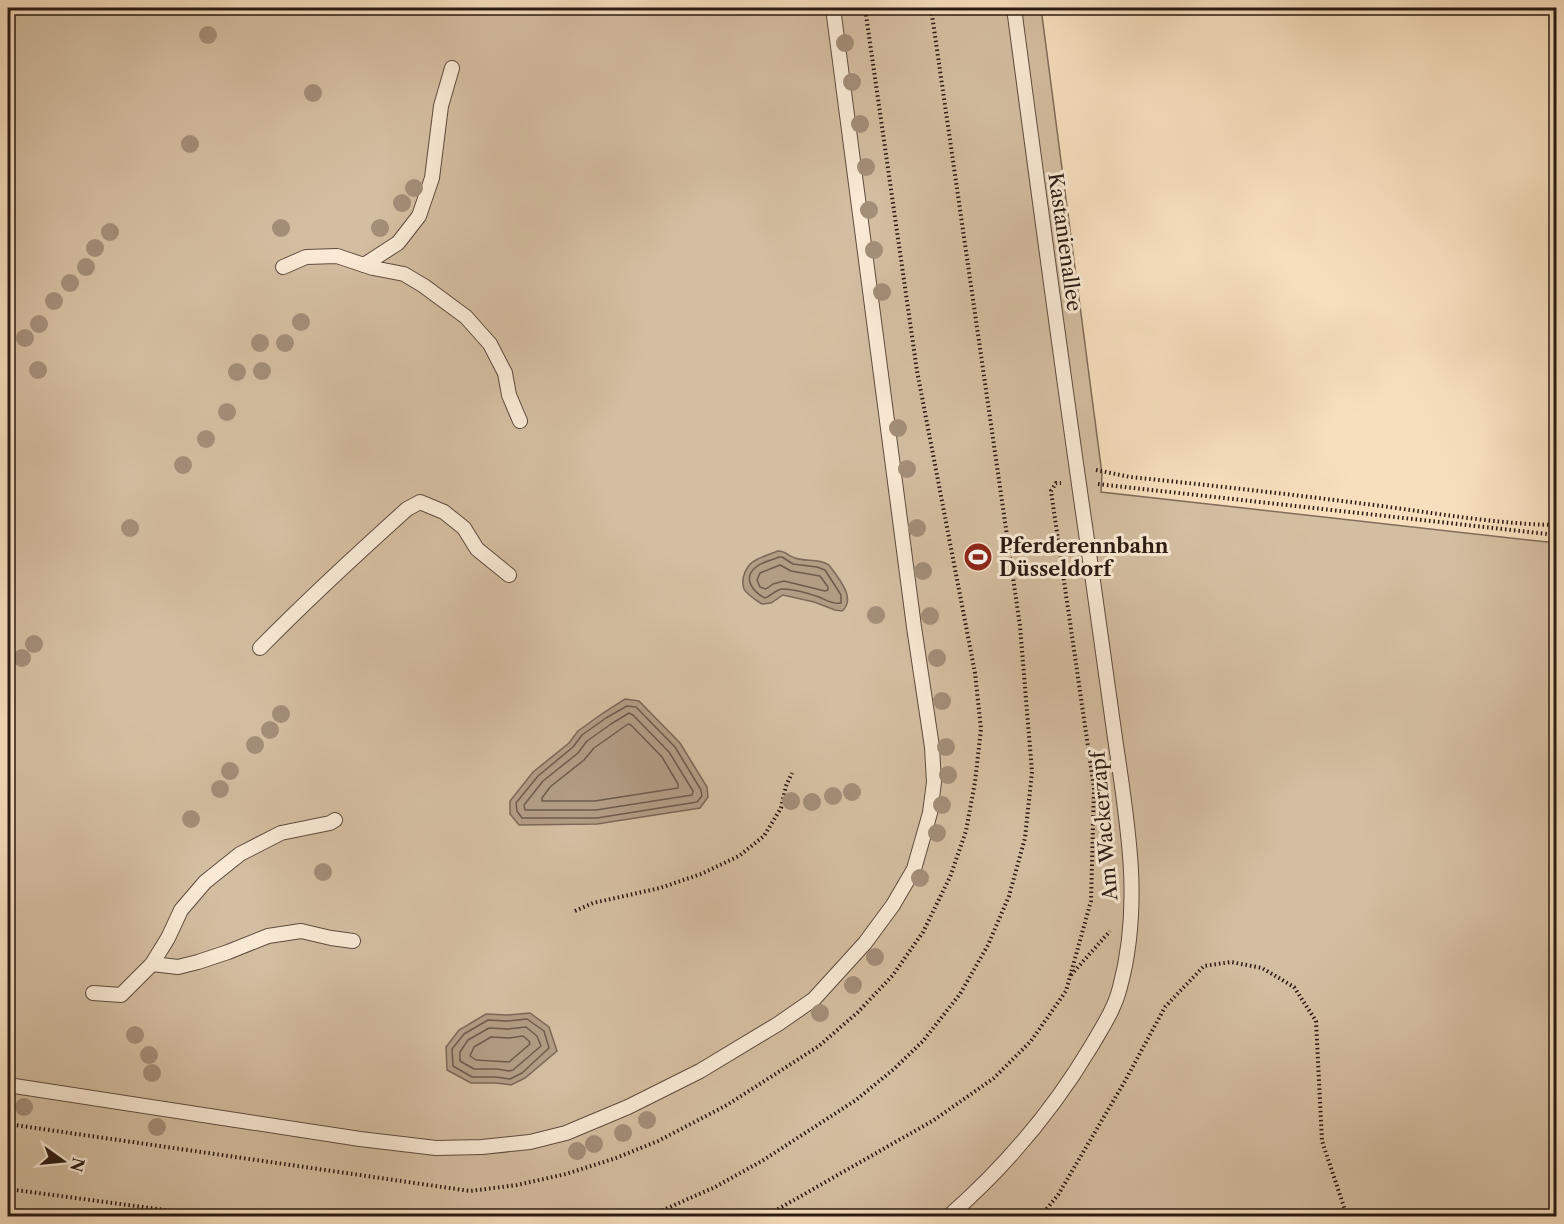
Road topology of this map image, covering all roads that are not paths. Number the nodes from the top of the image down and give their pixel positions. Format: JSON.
{"nodes":[{"id":1,"x":833,"y":8,"type":"edge"},
{"id":2,"x":1014,"y":8,"type":"edge"},
{"id":3,"x":452,"y":68,"type":"dead end"},
{"id":4,"x":364,"y":265,"type":"junction"},
{"id":5,"x":283,"y":267,"type":"dead end"},
{"id":6,"x":520,"y":421,"type":"dead end"},
{"id":7,"x":1081,"y":483,"type":"joint"},
{"id":8,"x":509,"y":575,"type":"dead end"},
{"id":9,"x":260,"y":648,"type":"dead end"},
{"id":10,"x":335,"y":820,"type":"dead end"},
{"id":11,"x":353,"y":941,"type":"dead end"},
{"id":12,"x":152,"y":964,"type":"junction"},
{"id":13,"x":93,"y":993,"type":"dead end"},
{"id":14,"x":8,"y":1085,"type":"edge"},
{"id":15,"x":949,"y":1216,"type":"edge"}],
"edges":[{"from":1,"to":14,"type":"lane"},
{"from":2,"to":7,"type":"lane","name":"Kastanienallee"},
{"from":3,"to":4,"type":"lane"},
{"from":4,"to":5,"type":"lane"},
{"from":4,"to":6,"type":"lane"},
{"from":7,"to":15,"type":"lane","name":"Am Wackerzapf"},
{"from":8,"to":9,"type":"lane"},
{"from":10,"to":12,"type":"lane"},
{"from":11,"to":12,"type":"lane"},
{"from":12,"to":13,"type":"lane"}]}
